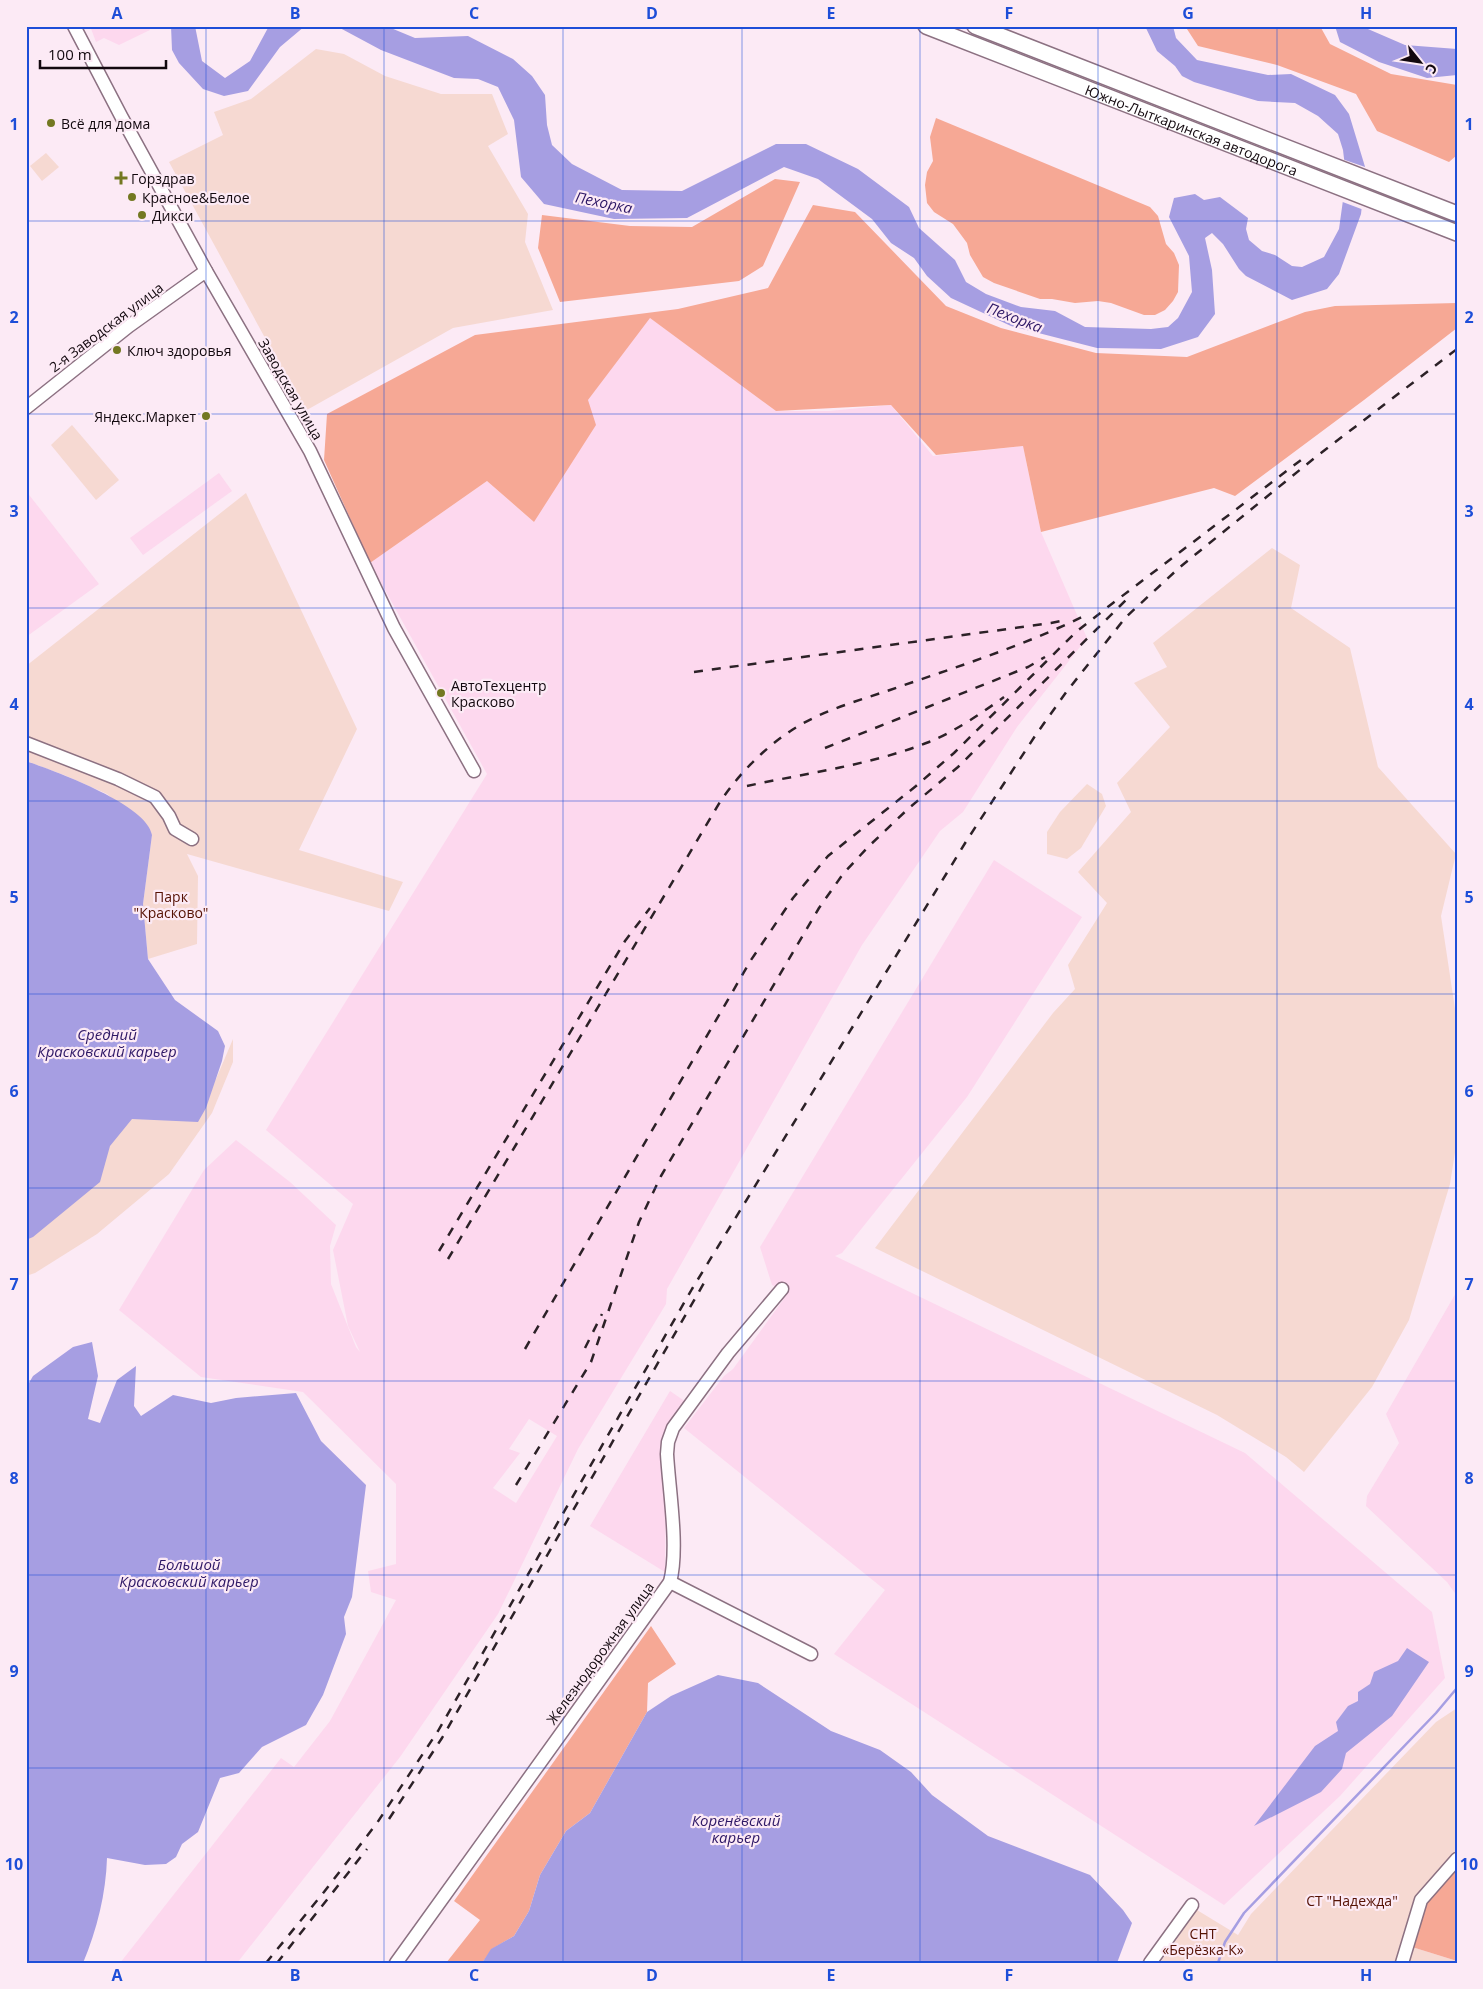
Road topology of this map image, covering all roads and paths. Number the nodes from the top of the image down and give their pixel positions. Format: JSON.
{"nodes":[{"id":1,"x":74,"y":26,"type":"edge"},
{"id":2,"x":926,"y":26,"type":"edge"},
{"id":3,"x":975,"y":26,"type":"edge"},
{"id":4,"x":1457,"y":214,"type":"edge"},
{"id":5,"x":1457,"y":233,"type":"edge"},
{"id":6,"x":206,"y":271,"type":"junction"},
{"id":7,"x":26,"y":408,"type":"edge"},
{"id":8,"x":26,"y":743,"type":"edge"},
{"id":9,"x":474,"y":771,"type":"dead end"},
{"id":10,"x":192,"y":839,"type":"dead end"},
{"id":11,"x":782,"y":1289,"type":"dead end"},
{"id":12,"x":670,"y":1582,"type":"junction"},
{"id":13,"x":811,"y":1654,"type":"dead end"},
{"id":14,"x":1457,"y":1859,"type":"edge"},
{"id":15,"x":1192,"y":1905,"type":"dead end"},
{"id":16,"x":396,"y":1963,"type":"edge"},
{"id":17,"x":1150,"y":1963,"type":"edge"},
{"id":18,"x":1402,"y":1963,"type":"edge"}],
"edges":[{"from":1,"to":6,"type":"street","name":"Заводская улица"},
{"from":2,"to":5,"type":"main road","name":"Южно-Лыткаринская автодорога"},
{"from":3,"to":4,"type":"main road","name":"Южно-Лыткаринская автодорога"},
{"from":6,"to":7,"type":"street","name":"2-я Заводская улица"},
{"from":6,"to":9,"type":"street","name":"Заводская улица"},
{"from":8,"to":10,"type":"street"},
{"from":11,"to":12,"type":"street","name":"Железнодорожная улица"},
{"from":12,"to":13,"type":"street"},
{"from":12,"to":16,"type":"street","name":"Железнодорожная улица"},
{"from":14,"to":18,"type":"street"},
{"from":15,"to":17,"type":"street"}]}
